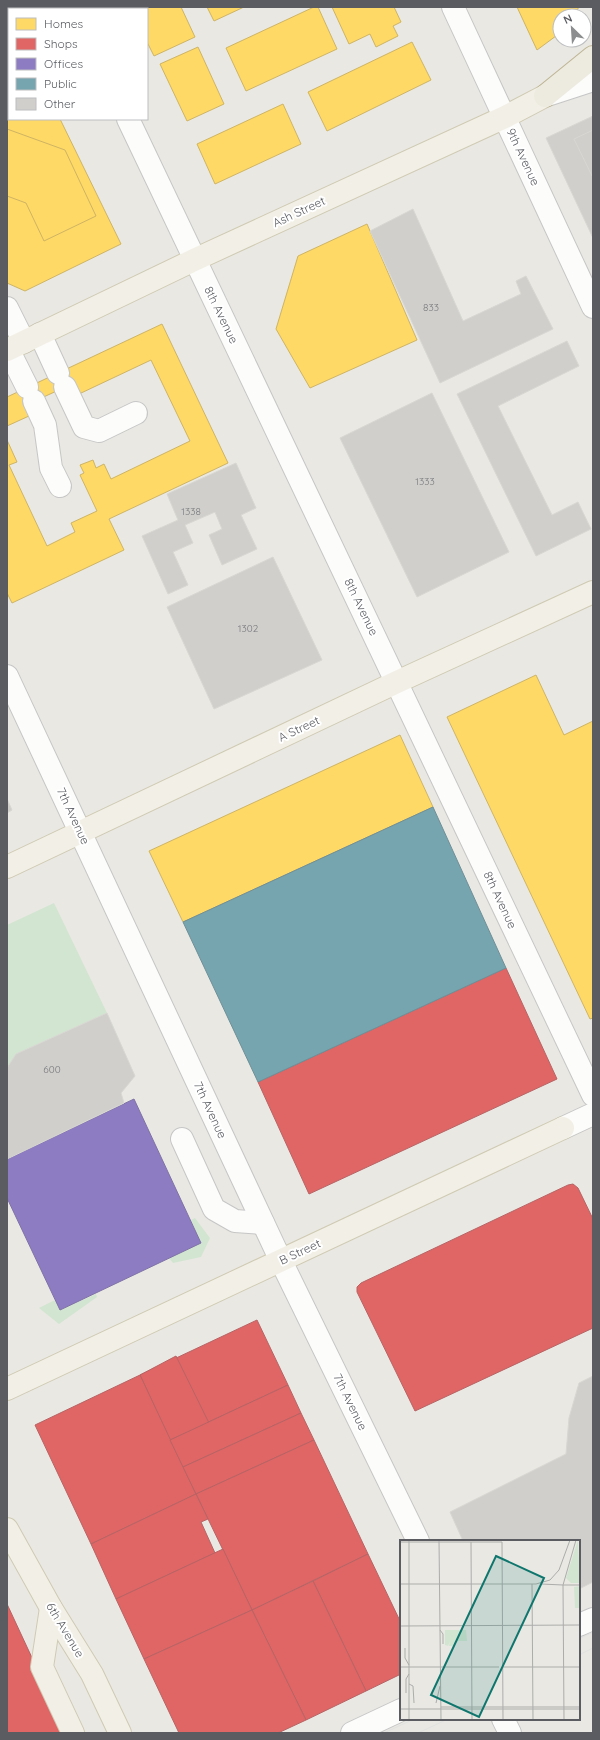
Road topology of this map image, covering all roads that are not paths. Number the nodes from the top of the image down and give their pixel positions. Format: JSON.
{"nodes":[{"id":1,"x":454,"y":7,"type":"edge"},
{"id":2,"x":593,"y":57,"type":"edge"},
{"id":3,"x":593,"y":80,"type":"edge"},
{"id":4,"x":545,"y":96,"type":"junction"},
{"id":5,"x":505,"y":117,"type":"junction"},
{"id":6,"x":128,"y":120,"type":"edge"},
{"id":7,"x":194,"y":260,"type":"junction"},
{"id":8,"x":593,"y":307,"type":"edge"},
{"id":9,"x":7,"y":308,"type":"edge"},
{"id":10,"x":20,"y":343,"type":"edge"},
{"id":11,"x":76,"y":411,"type":"junction"},
{"id":12,"x":136,"y":413,"type":"dead end"},
{"id":13,"x":46,"y":425,"type":"junction"},
{"id":14,"x":60,"y":486,"type":"dead end"},
{"id":15,"x":593,"y":592,"type":"edge"},
{"id":16,"x":7,"y":676,"type":"edge"},
{"id":17,"x":397,"y":682,"type":"junction"},
{"id":18,"x":81,"y":832,"type":"junction"},
{"id":19,"x":7,"y":868,"type":"edge"},
{"id":20,"x":593,"y":1095,"type":"edge"},
{"id":21,"x":593,"y":1114,"type":"edge"},
{"id":22,"x":563,"y":1128,"type":"joint"},
{"id":23,"x":182,"y":1139,"type":"dead end"},
{"id":24,"x":263,"y":1223,"type":"junction"},
{"id":25,"x":281,"y":1261,"type":"junction"},
{"id":26,"x":7,"y":1389,"type":"edge"},
{"id":27,"x":7,"y":1529,"type":"edge"},
{"id":28,"x":418,"y":1540,"type":"edge"},
{"id":29,"x":51,"y":1608,"type":"junction"},
{"id":30,"x":593,"y":1619,"type":"edge"},
{"id":31,"x":580,"y":1625,"type":"edge"},
{"id":32,"x":400,"y":1710,"type":"edge"},
{"id":33,"x":504,"y":1720,"type":"edge"},
{"id":34,"x":73,"y":1733,"type":"edge"},
{"id":35,"x":120,"y":1733,"type":"edge"},
{"id":36,"x":352,"y":1733,"type":"edge"},
{"id":37,"x":510,"y":1733,"type":"edge"}],
"edges":[{"from":1,"to":5,"type":"street","name":"9th Avenue"},
{"from":2,"to":4,"type":"highway"},
{"from":3,"to":4,"type":"street","name":"Ash Street"},
{"from":4,"to":5,"type":"main road","name":"Ash Street"},
{"from":5,"to":7,"type":"main road","name":"Ash Street"},
{"from":5,"to":8,"type":"street","name":"9th Avenue"},
{"from":6,"to":7,"type":"street","name":"8th Avenue"},
{"from":7,"to":10,"type":"main road","name":"Ash Street"},
{"from":7,"to":17,"type":"street","name":"8th Avenue"},
{"from":9,"to":10,"type":"street"},
{"from":10,"to":11,"type":"street"},
{"from":10,"to":13,"type":"street"},
{"from":11,"to":12,"type":"street"},
{"from":11,"to":13,"type":"street"},
{"from":13,"to":14,"type":"street"},
{"from":15,"to":17,"type":"main road","name":"A Street"},
{"from":16,"to":18,"type":"street","name":"7th Avenue"},
{"from":17,"to":18,"type":"main road","name":"A Street"},
{"from":17,"to":20,"type":"street","name":"8th Avenue"},
{"from":18,"to":19,"type":"main road","name":"A Street"},
{"from":18,"to":24,"type":"street","name":"7th Avenue"},
{"from":21,"to":22,"type":"street","name":"B Street"},
{"from":22,"to":25,"type":"main road","name":"B Street"},
{"from":23,"to":24,"type":"street"},
{"from":24,"to":25,"type":"street","name":"7th Avenue"},
{"from":25,"to":26,"type":"main road","name":"B Street"},
{"from":25,"to":28,"type":"street","name":"7th Avenue"},
{"from":27,"to":29,"type":"main road","name":"6th Avenue"},
{"from":29,"to":34,"type":"main road"},
{"from":29,"to":35,"type":"main road","name":"6th Avenue"},
{"from":30,"to":31,"type":"street"},
{"from":32,"to":36,"type":"street"},
{"from":33,"to":37,"type":"street"}]}
